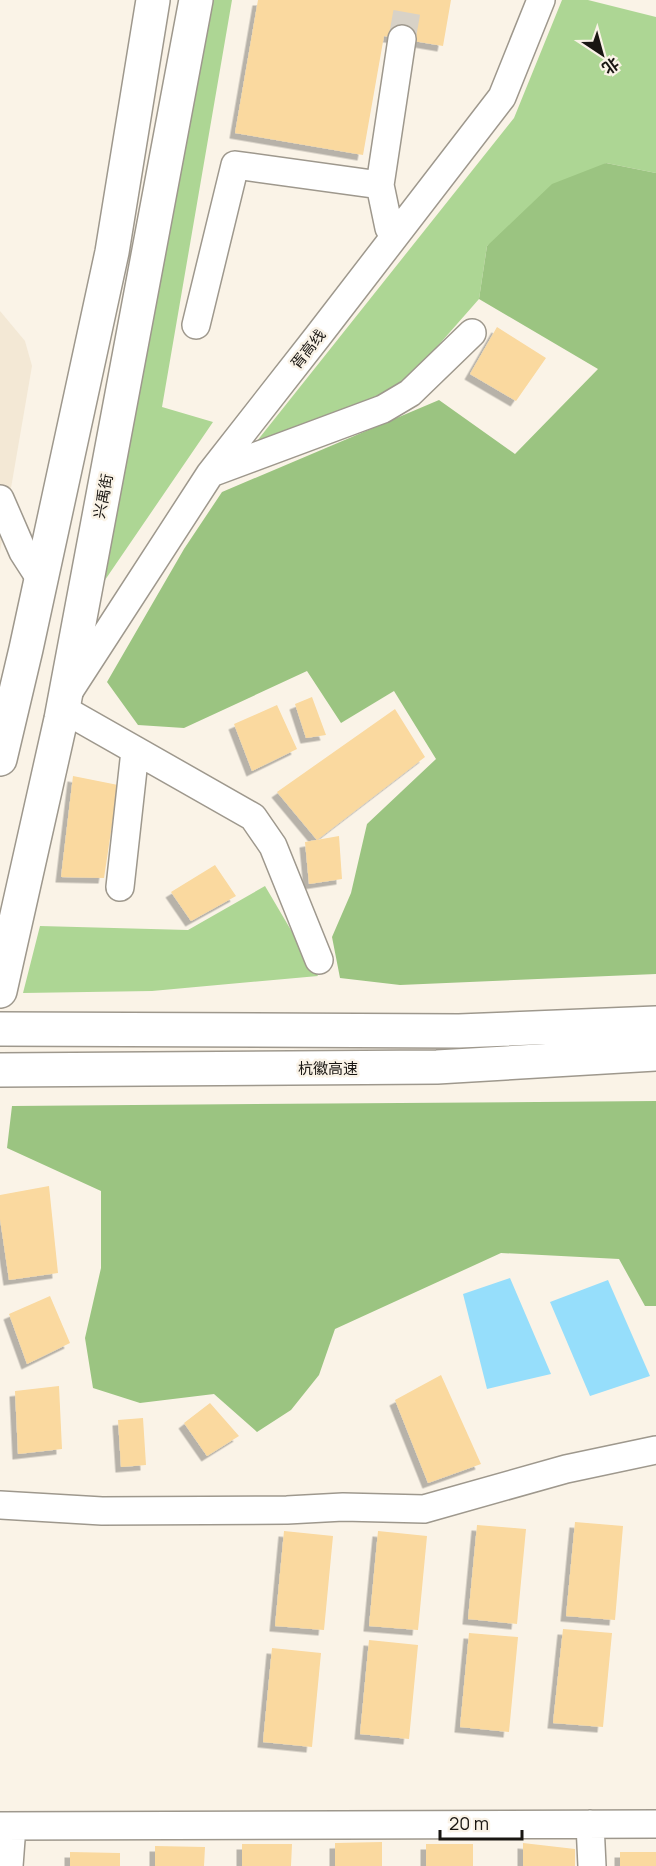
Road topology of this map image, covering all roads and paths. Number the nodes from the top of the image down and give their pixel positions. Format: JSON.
{"nodes":[{"id":1,"x":153,"y":0,"type":"edge"},
{"id":2,"x":196,"y":0,"type":"edge"},
{"id":3,"x":541,"y":0,"type":"edge"},
{"id":4,"x":402,"y":39,"type":"tunnel mouth"},
{"id":5,"x":380,"y":185,"type":"junction"},
{"id":6,"x":389,"y":228,"type":"dead end"},
{"id":7,"x":196,"y":325,"type":"dead end"},
{"id":8,"x":472,"y":333,"type":"dead end"},
{"id":9,"x":210,"y":474,"type":"junction"},
{"id":10,"x":0,"y":499,"type":"edge"},
{"id":11,"x":41,"y":580,"type":"junction"},
{"id":12,"x":64,"y":702,"type":"junction"},
{"id":13,"x":135,"y":751,"type":"junction"},
{"id":14,"x":0,"y":759,"type":"edge"},
{"id":15,"x":120,"y":887,"type":"dead end"},
{"id":16,"x":319,"y":960,"type":"dead end"},
{"id":17,"x":0,"y":991,"type":"edge"},
{"id":18,"x":656,"y":1023,"type":"edge"},
{"id":19,"x":0,"y":1029,"type":"edge"},
{"id":20,"x":656,"y":1054,"type":"edge"},
{"id":21,"x":437,"y":1067,"type":"junction"},
{"id":22,"x":13,"y":1070,"type":"edge"},
{"id":23,"x":656,"y":1073,"type":"edge"},
{"id":24,"x":656,"y":1450,"type":"edge"},
{"id":25,"x":0,"y":1505,"type":"edge"},
{"id":26,"x":590,"y":1824,"type":"junction"},
{"id":27,"x":656,"y":1824,"type":"edge"},
{"id":28,"x":6,"y":1826,"type":"edge"},
{"id":29,"x":9,"y":1866,"type":"edge"},
{"id":30,"x":592,"y":1866,"type":"edge"}],
"edges":[{"from":1,"to":11,"type":"main road"},
{"from":2,"to":12,"type":"main road","name":"兴禹街"},
{"from":3,"to":9,"type":"street","name":"胥高线"},
{"from":4,"to":5,"type":"street"},
{"from":5,"to":6,"type":"street"},
{"from":5,"to":7,"type":"street"},
{"from":8,"to":9,"type":"street"},
{"from":9,"to":12,"type":"street","name":"胥高线"},
{"from":10,"to":11,"type":"street"},
{"from":11,"to":14,"type":"main road"},
{"from":12,"to":13,"type":"street"},
{"from":12,"to":17,"type":"main road","name":"兴禹街"},
{"from":13,"to":15,"type":"street"},
{"from":13,"to":16,"type":"street"},
{"from":18,"to":19,"type":"main road"},
{"from":20,"to":21,"type":"main road","name":"杭徽高速"},
{"from":21,"to":22,"type":"main road","name":"杭徽高速"},
{"from":21,"to":23,"type":"main road"},
{"from":24,"to":25,"type":"street"},
{"from":26,"to":27,"type":"street"},
{"from":26,"to":28,"type":"street"},
{"from":26,"to":30,"type":"street"},
{"from":28,"to":29,"type":"street"}]}
